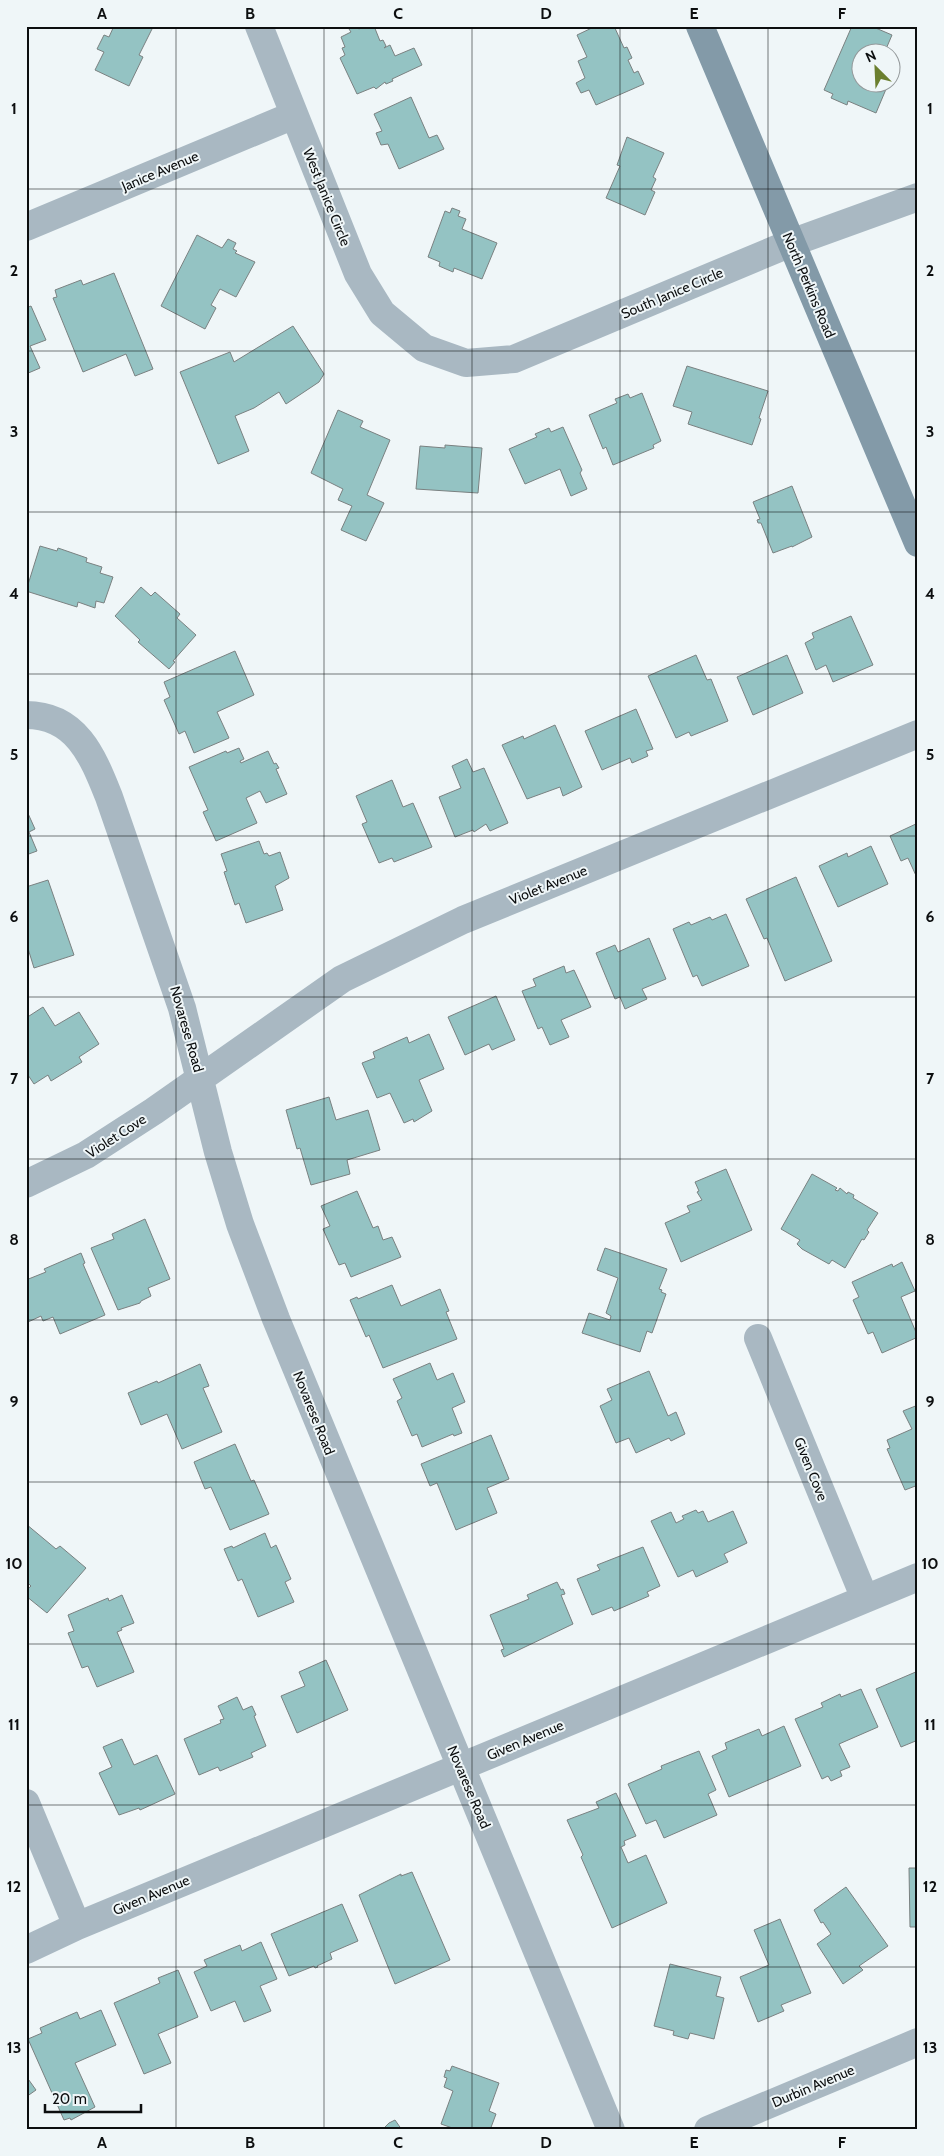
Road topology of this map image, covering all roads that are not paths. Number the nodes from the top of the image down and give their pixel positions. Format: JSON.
{"nodes":[{"id":1,"x":259,"y":26,"type":"edge"},
{"id":2,"x":700,"y":26,"type":"edge"},
{"id":3,"x":294,"y":115,"type":"junction"},
{"id":4,"x":918,"y":197,"type":"edge"},
{"id":5,"x":26,"y":227,"type":"edge"},
{"id":6,"x":792,"y":242,"type":"junction"},
{"id":7,"x":424,"y":348,"type":"joint"},
{"id":8,"x":918,"y":543,"type":"edge"},
{"id":9,"x":26,"y":715,"type":"edge"},
{"id":10,"x":918,"y":734,"type":"edge"},
{"id":11,"x":201,"y":1077,"type":"junction"},
{"id":12,"x":26,"y":1184,"type":"edge"},
{"id":13,"x":758,"y":1338,"type":"dead end"},
{"id":14,"x":918,"y":1577,"type":"edge"},
{"id":15,"x":865,"y":1599,"type":"junction"},
{"id":16,"x":460,"y":1767,"type":"junction"},
{"id":17,"x":26,"y":1803,"type":"edge"},
{"id":18,"x":77,"y":1926,"type":"junction"},
{"id":19,"x":26,"y":1950,"type":"edge"},
{"id":20,"x":918,"y":2042,"type":"edge"},
{"id":21,"x":611,"y":2130,"type":"edge"},
{"id":22,"x":708,"y":2130,"type":"edge"}],
"edges":[{"from":1,"to":3,"type":"street","name":"West Janice Circle"},
{"from":2,"to":6,"type":"street","name":"North Perkins Road"},
{"from":3,"to":5,"type":"street","name":"Janice Avenue"},
{"from":3,"to":7,"type":"street","name":"West Janice Circle"},
{"from":4,"to":6,"type":"street","name":"South Janice Circle"},
{"from":6,"to":7,"type":"street","name":"South Janice Circle"},
{"from":6,"to":8,"type":"street","name":"North Perkins Road"},
{"from":9,"to":11,"type":"street","name":"Novarese Road"},
{"from":10,"to":11,"type":"street","name":"Violet Avenue"},
{"from":11,"to":12,"type":"street","name":"Violet Cove"},
{"from":11,"to":16,"type":"street","name":"Novarese Road"},
{"from":13,"to":15,"type":"street","name":"Given Cove"},
{"from":14,"to":15,"type":"street","name":"Given Avenue"},
{"from":15,"to":16,"type":"street","name":"Given Avenue"},
{"from":16,"to":18,"type":"street","name":"Given Avenue"},
{"from":16,"to":21,"type":"street","name":"Novarese Road"},
{"from":17,"to":18,"type":"street"},
{"from":18,"to":19,"type":"street","name":"Given Avenue"},
{"from":20,"to":22,"type":"street","name":"Durbin Avenue"}]}
